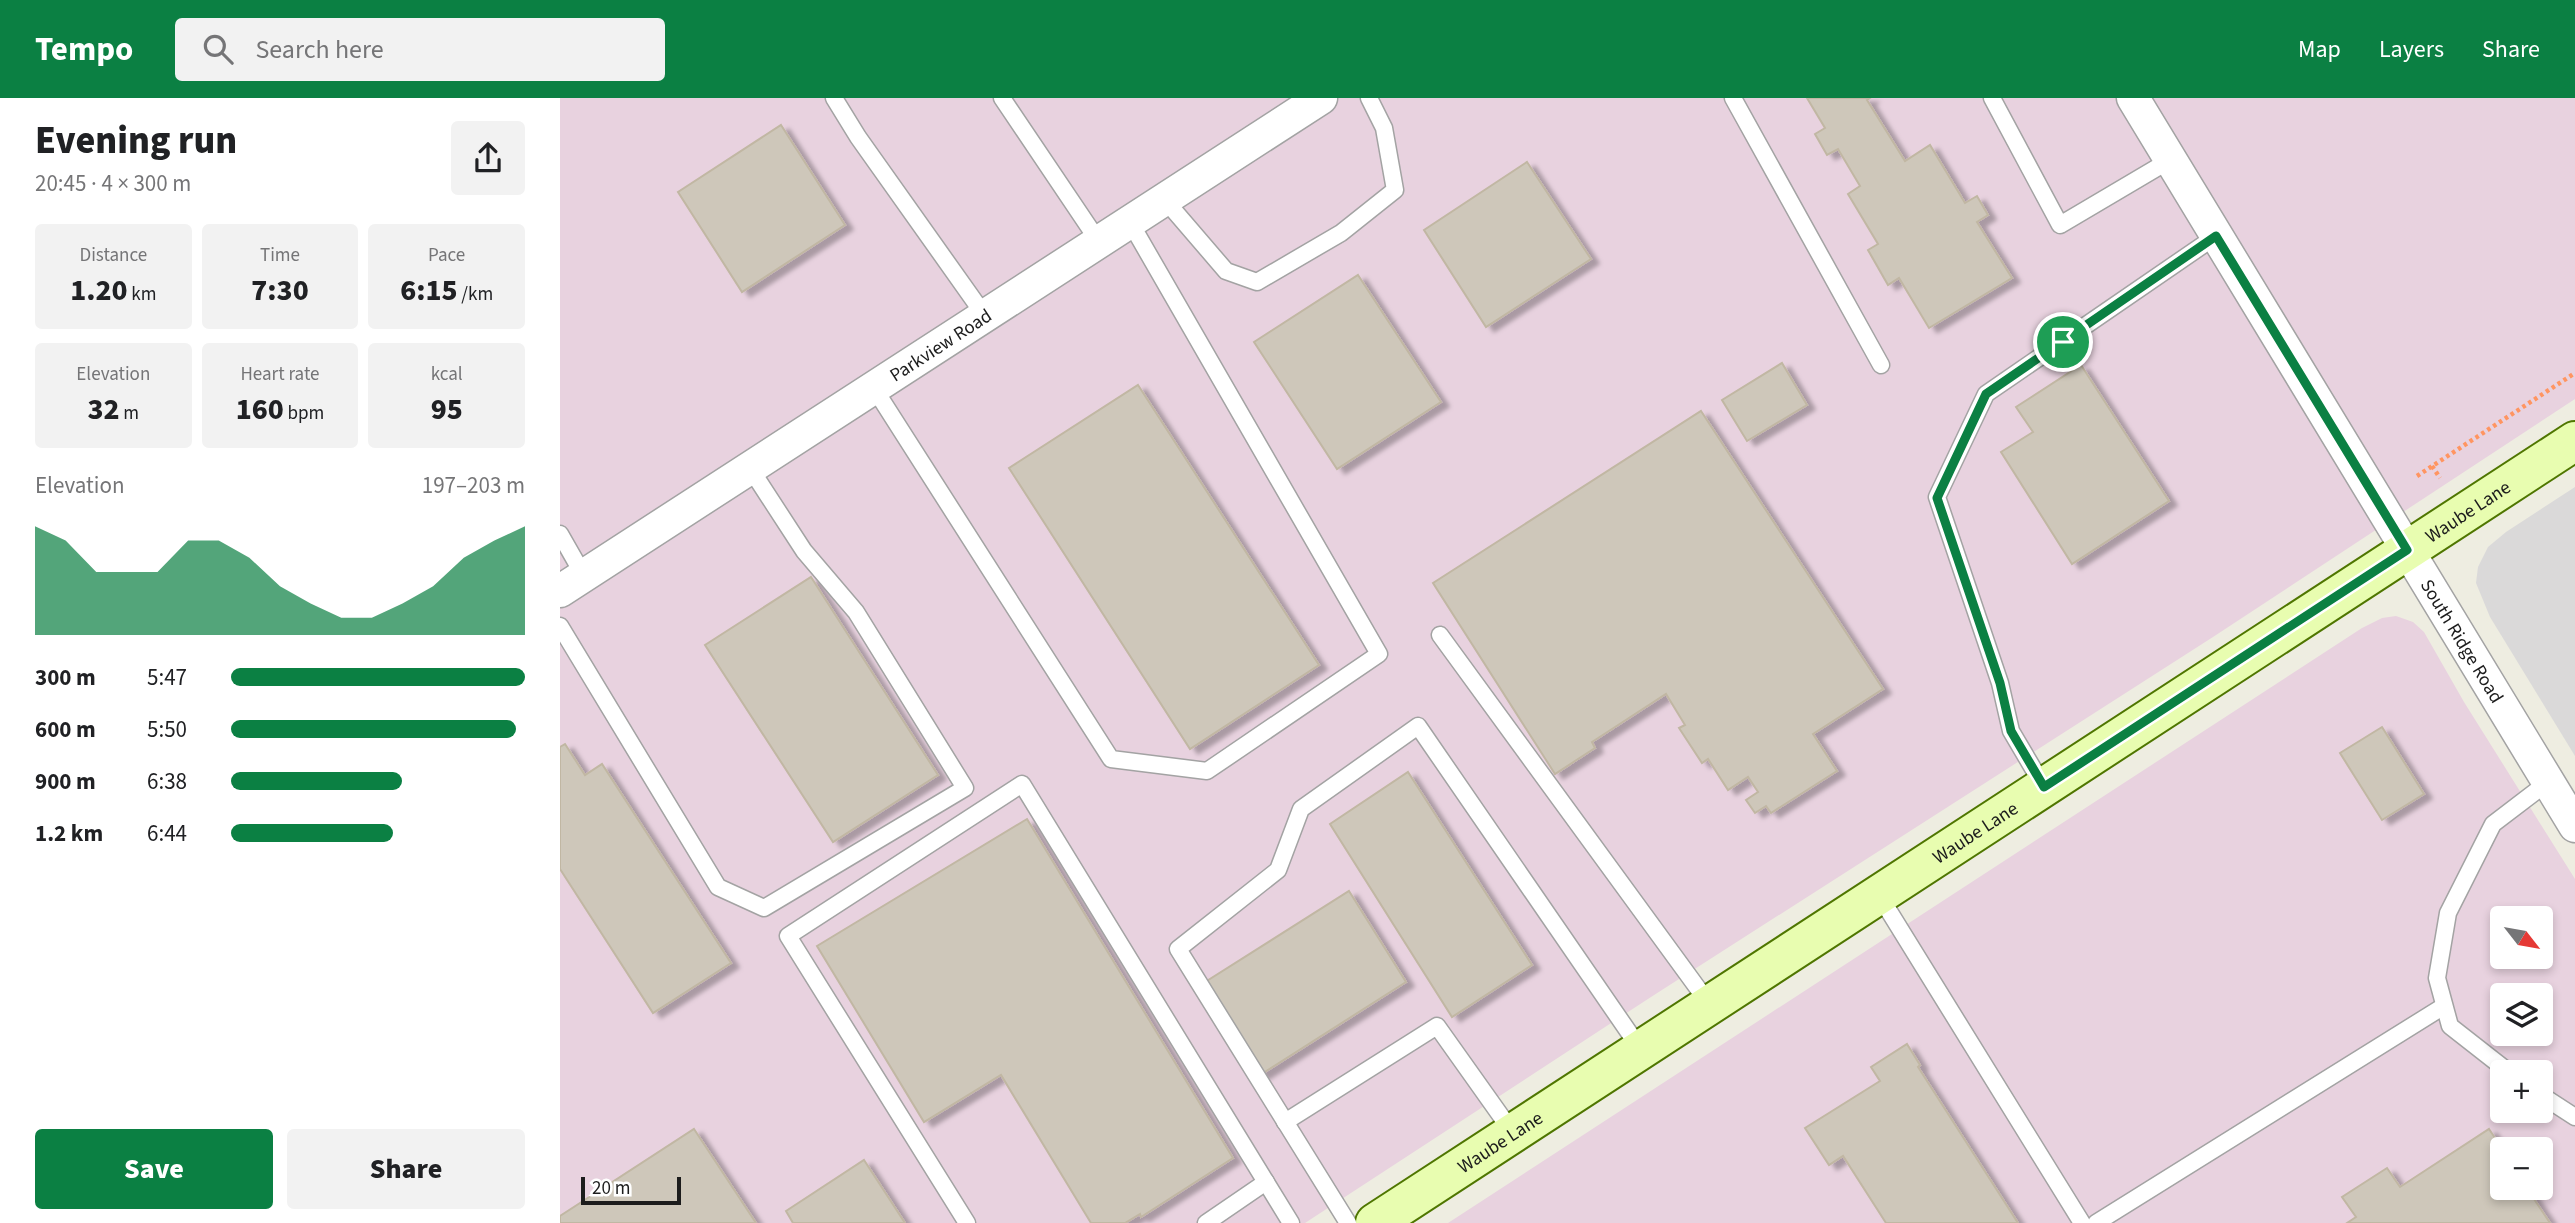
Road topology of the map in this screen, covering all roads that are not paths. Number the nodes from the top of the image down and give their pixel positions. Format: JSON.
{"nodes":[{"id":1,"x":834,"y":98,"type":"edge"},
{"id":2,"x":1002,"y":98,"type":"edge"},
{"id":3,"x":1321,"y":98,"type":"edge"},
{"id":4,"x":1369,"y":98,"type":"edge"},
{"id":5,"x":1732,"y":98,"type":"edge"},
{"id":6,"x":1992,"y":98,"type":"edge"},
{"id":7,"x":2133,"y":98,"type":"edge"},
{"id":8,"x":2170,"y":160,"type":"junction"},
{"id":9,"x":1165,"y":200,"type":"junction"},
{"id":10,"x":1130,"y":222,"type":"junction"},
{"id":11,"x":2216,"y":236,"type":"junction"},
{"id":12,"x":1099,"y":242,"type":"junction"},
{"id":13,"x":985,"y":316,"type":"junction"},
{"id":14,"x":1881,"y":365,"type":"dead end"},
{"id":15,"x":874,"y":388,"type":"junction"},
{"id":16,"x":2575,"y":440,"type":"edge"},
{"id":17,"x":750,"y":468,"type":"junction"},
{"id":18,"x":560,"y":534,"type":"edge"},
{"id":19,"x":2407,"y":550,"type":"junction"},
{"id":20,"x":572,"y":584,"type":"edge"},
{"id":21,"x":560,"y":626,"type":"edge"},
{"id":22,"x":1440,"y":635,"type":"dead end"},
{"id":23,"x":2548,"y":782,"type":"junction"},
{"id":24,"x":2044,"y":787,"type":"junction"},
{"id":25,"x":2575,"y":826,"type":"edge"},
{"id":26,"x":1879,"y":895,"type":"junction"},
{"id":27,"x":1710,"y":1005,"type":"junction"},
{"id":28,"x":2444,"y":1006,"type":"junction"},
{"id":29,"x":1641,"y":1051,"type":"junction"},
{"id":30,"x":2493,"y":1060,"type":"edge"},
{"id":31,"x":2553,"y":1103,"type":"edge"},
{"id":32,"x":2575,"y":1117,"type":"edge"},
{"id":33,"x":1285,"y":1122,"type":"junction"},
{"id":34,"x":1513,"y":1133,"type":"junction"},
{"id":35,"x":1266,"y":1182,"type":"junction"},
{"id":36,"x":967,"y":1223,"type":"edge"},
{"id":37,"x":1206,"y":1223,"type":"edge"},
{"id":38,"x":1291,"y":1223,"type":"edge"},
{"id":39,"x":1348,"y":1223,"type":"edge"},
{"id":40,"x":1375,"y":1223,"type":"edge"},
{"id":41,"x":2082,"y":1223,"type":"edge"},
{"id":42,"x":2096,"y":1223,"type":"edge"}],
"edges":[{"from":1,"to":13,"type":"lane"},
{"from":2,"to":12,"type":"lane"},
{"from":3,"to":9,"type":"street","name":"Parkview Road"},
{"from":4,"to":9,"type":"lane"},
{"from":5,"to":14,"type":"lane"},
{"from":6,"to":8,"type":"lane"},
{"from":7,"to":8,"type":"street","name":"South Ridge Road"},
{"from":8,"to":11,"type":"street","name":"South Ridge Road"},
{"from":9,"to":10,"type":"street","name":"Parkview Road"},
{"from":10,"to":12,"type":"street","name":"Parkview Road"},
{"from":10,"to":15,"type":"lane"},
{"from":11,"to":19,"type":"street","name":"South Ridge Road"},
{"from":11,"to":24,"type":"lane"},
{"from":12,"to":13,"type":"street","name":"Parkview Road"},
{"from":13,"to":15,"type":"street","name":"Parkview Road"},
{"from":15,"to":17,"type":"street","name":"Parkview Road"},
{"from":16,"to":19,"type":"main road","name":"Waube Lane"},
{"from":17,"to":20,"type":"street","name":"Parkview Road"},
{"from":17,"to":21,"type":"lane"},
{"from":18,"to":20,"type":"lane"},
{"from":19,"to":23,"type":"street","name":"South Ridge Road"},
{"from":19,"to":24,"type":"main road","name":"Waube Lane"},
{"from":22,"to":27,"type":"lane"},
{"from":23,"to":25,"type":"street","name":"South Ridge Road"},
{"from":23,"to":28,"type":"lane"},
{"from":24,"to":26,"type":"main road","name":"Waube Lane"},
{"from":26,"to":27,"type":"main road","name":"Waube Lane"},
{"from":26,"to":41,"type":"lane"},
{"from":27,"to":29,"type":"main road","name":"Waube Lane"},
{"from":28,"to":30,"type":"lane"},
{"from":28,"to":42,"type":"lane"},
{"from":29,"to":33,"type":"lane"},
{"from":29,"to":34,"type":"main road","name":"Waube Lane"},
{"from":31,"to":32,"type":"lane"},
{"from":33,"to":34,"type":"lane"},
{"from":33,"to":39,"type":"lane"},
{"from":34,"to":40,"type":"main road","name":"Waube Lane"},
{"from":35,"to":36,"type":"lane"},
{"from":35,"to":37,"type":"lane"},
{"from":35,"to":38,"type":"lane"}]}
